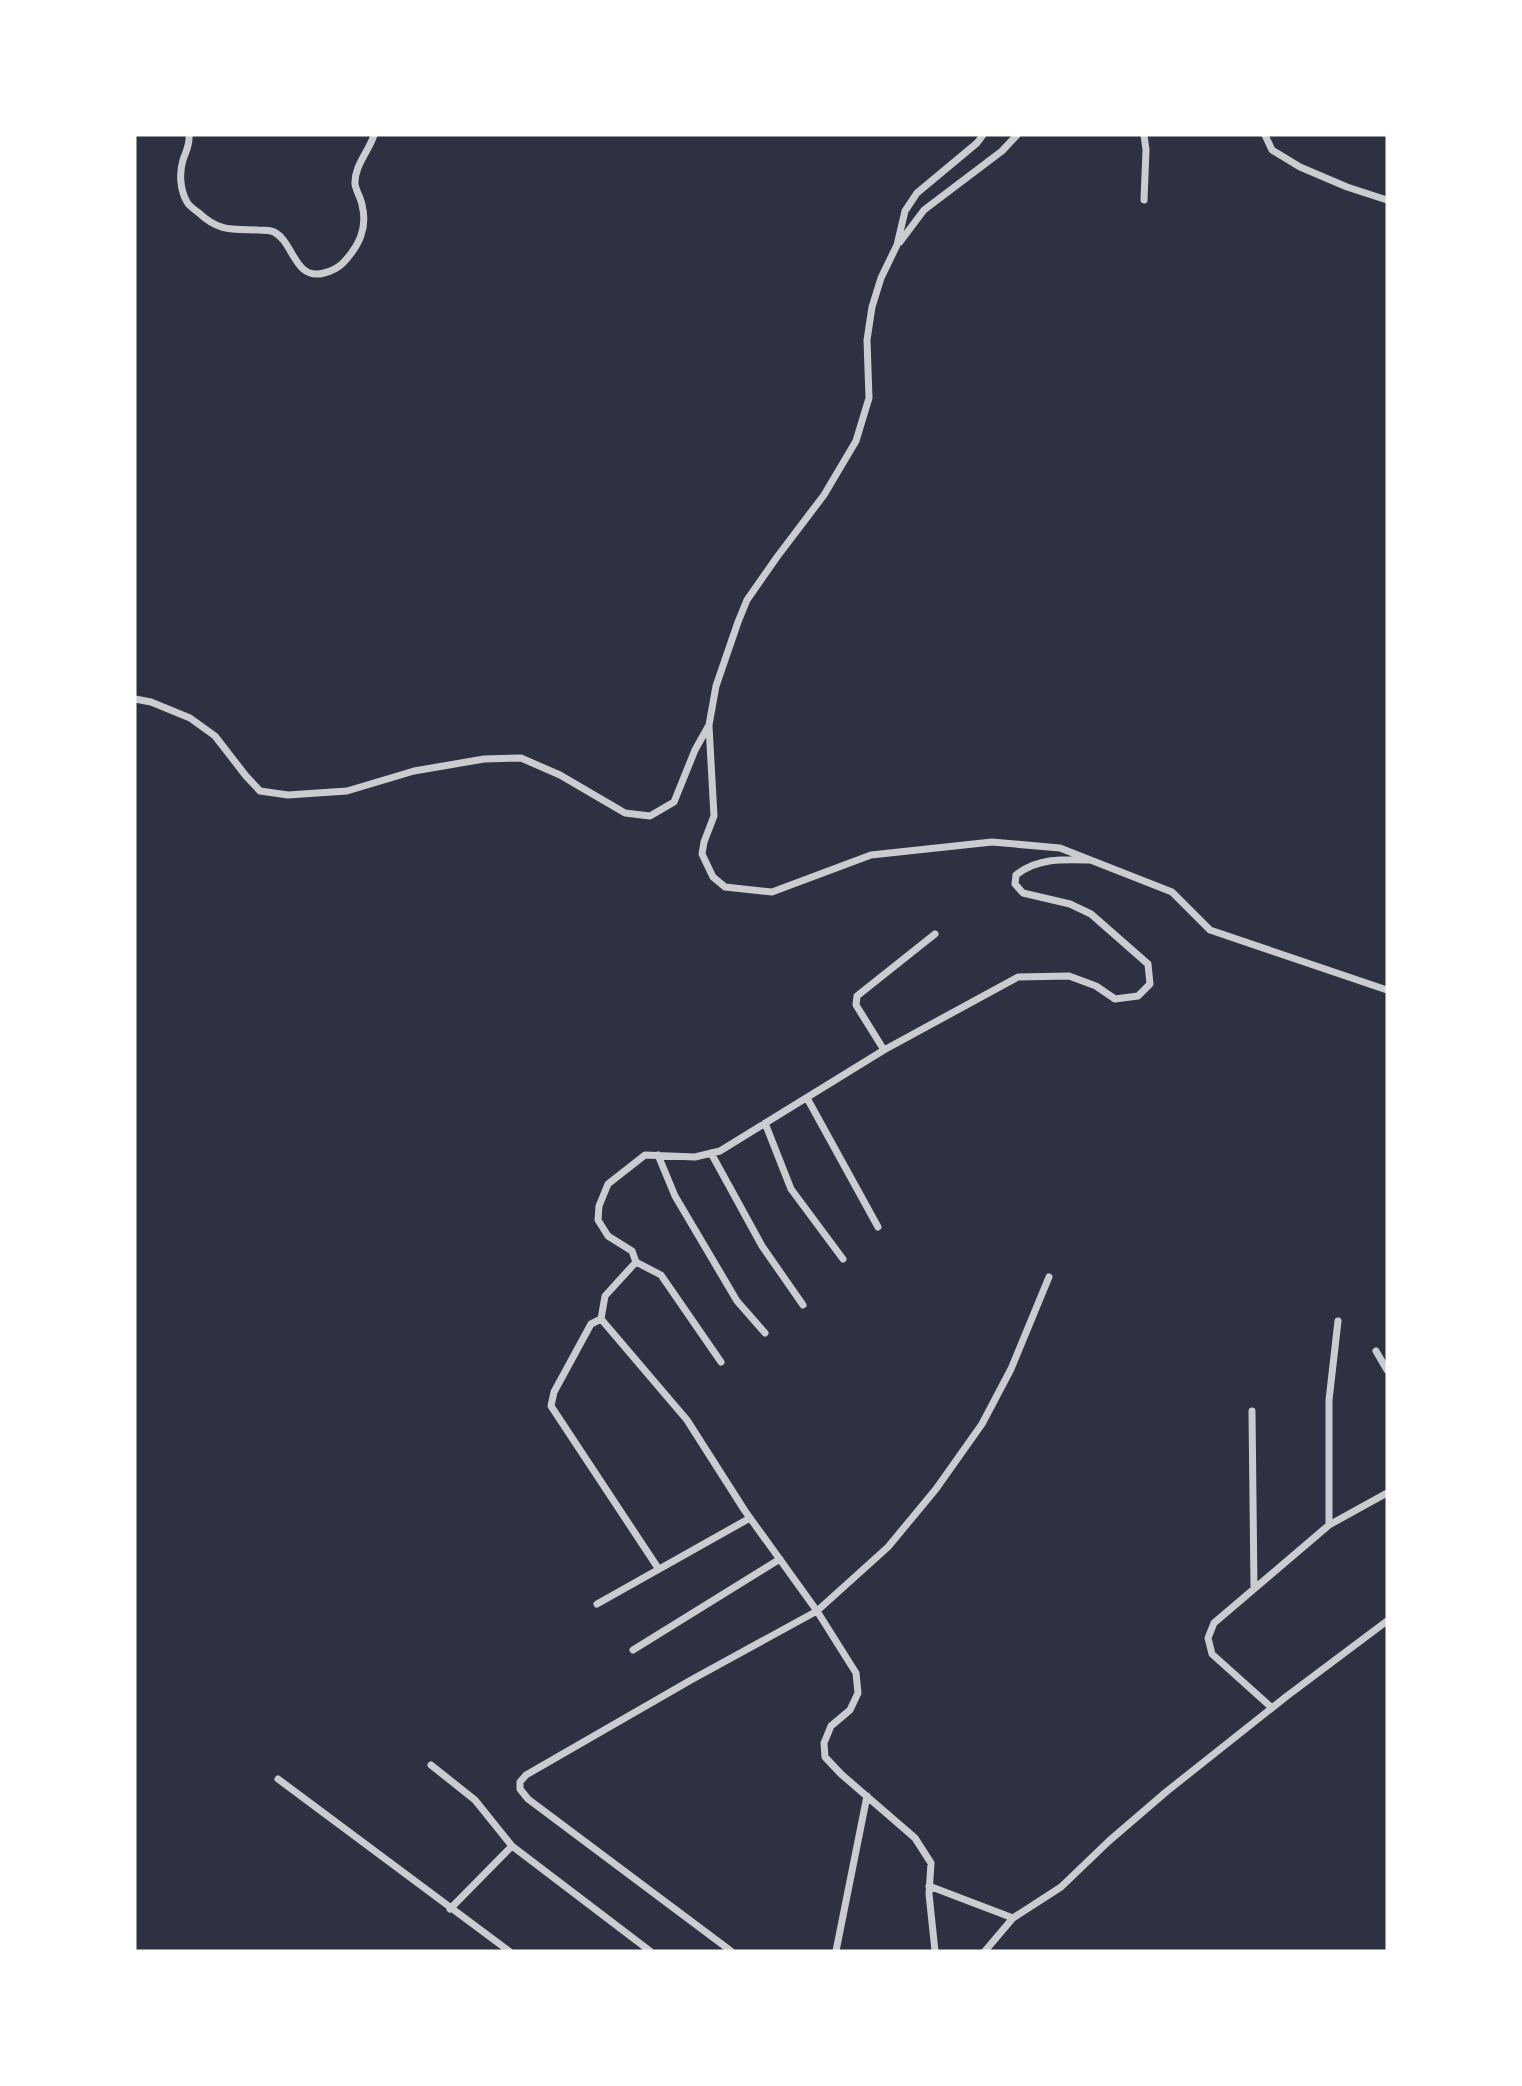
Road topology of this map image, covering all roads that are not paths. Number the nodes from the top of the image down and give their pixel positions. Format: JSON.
{"nodes":[{"id":1,"x":189,"y":135,"type":"edge"},
{"id":2,"x":374,"y":135,"type":"edge"},
{"id":3,"x":983,"y":135,"type":"edge"},
{"id":4,"x":1017,"y":135,"type":"edge"},
{"id":5,"x":1144,"y":135,"type":"edge"},
{"id":6,"x":1265,"y":135,"type":"edge"},
{"id":7,"x":1144,"y":200,"type":"dead end"},
{"id":8,"x":1387,"y":200,"type":"edge"},
{"id":9,"x":897,"y":245,"type":"junction"},
{"id":10,"x":135,"y":699,"type":"edge"},
{"id":11,"x":709,"y":725,"type":"junction"},
{"id":12,"x":1089,"y":860,"type":"junction"},
{"id":13,"x":935,"y":934,"type":"dead end"},
{"id":14,"x":1387,"y":990,"type":"edge"},
{"id":15,"x":884,"y":1050,"type":"junction"},
{"id":16,"x":807,"y":1098,"type":"junction"},
{"id":17,"x":765,"y":1124,"type":"junction"},
{"id":18,"x":711,"y":1153,"type":"junction"},
{"id":19,"x":658,"y":1156,"type":"junction"},
{"id":20,"x":878,"y":1227,"type":"dead end"},
{"id":21,"x":843,"y":1259,"type":"dead end"},
{"id":22,"x":636,"y":1262,"type":"junction"},
{"id":23,"x":1049,"y":1276,"type":"dead end"},
{"id":24,"x":803,"y":1305,"type":"dead end"},
{"id":25,"x":601,"y":1319,"type":"junction"},
{"id":26,"x":1338,"y":1321,"type":"dead end"},
{"id":27,"x":765,"y":1333,"type":"dead end"},
{"id":28,"x":1376,"y":1352,"type":"dead end"},
{"id":29,"x":721,"y":1362,"type":"dead end"},
{"id":30,"x":1387,"y":1370,"type":"edge"},
{"id":31,"x":1252,"y":1411,"type":"dead end"},
{"id":32,"x":1387,"y":1493,"type":"edge"},
{"id":33,"x":750,"y":1518,"type":"junction"},
{"id":34,"x":1329,"y":1525,"type":"junction"},
{"id":35,"x":780,"y":1559,"type":"junction"},
{"id":36,"x":658,"y":1568,"type":"junction"},
{"id":37,"x":1254,"y":1588,"type":"junction"},
{"id":38,"x":597,"y":1604,"type":"dead end"},
{"id":39,"x":817,"y":1611,"type":"junction"},
{"id":40,"x":1387,"y":1621,"type":"edge"},
{"id":41,"x":633,"y":1650,"type":"dead end"},
{"id":42,"x":1272,"y":1708,"type":"junction"},
{"id":43,"x":432,"y":1765,"type":"dead end"},
{"id":44,"x":278,"y":1779,"type":"dead end"},
{"id":45,"x":867,"y":1796,"type":"junction"},
{"id":46,"x":512,"y":1846,"type":"junction"},
{"id":47,"x":929,"y":1886,"type":"junction"},
{"id":48,"x":450,"y":1909,"type":"junction"},
{"id":49,"x":1013,"y":1918,"type":"junction"},
{"id":50,"x":509,"y":1951,"type":"edge"},
{"id":51,"x":650,"y":1951,"type":"edge"},
{"id":52,"x":731,"y":1951,"type":"edge"},
{"id":53,"x":836,"y":1951,"type":"edge"},
{"id":54,"x":936,"y":1951,"type":"edge"},
{"id":55,"x":985,"y":1951,"type":"edge"}],
"edges":[{"from":1,"to":2,"type":"street"},
{"from":3,"to":9,"type":"street"},
{"from":4,"to":9,"type":"street"},
{"from":5,"to":7,"type":"street"},
{"from":6,"to":8,"type":"street"},
{"from":9,"to":11,"type":"street"},
{"from":10,"to":11,"type":"street"},
{"from":11,"to":12,"type":"street"},
{"from":12,"to":14,"type":"street"},
{"from":12,"to":15,"type":"street"},
{"from":13,"to":15,"type":"street"},
{"from":15,"to":16,"type":"street"},
{"from":16,"to":17,"type":"street"},
{"from":16,"to":20,"type":"street"},
{"from":17,"to":18,"type":"street"},
{"from":17,"to":21,"type":"street"},
{"from":18,"to":19,"type":"street"},
{"from":18,"to":24,"type":"street"},
{"from":19,"to":22,"type":"street"},
{"from":19,"to":27,"type":"street"},
{"from":22,"to":25,"type":"street"},
{"from":22,"to":29,"type":"street"},
{"from":23,"to":39,"type":"street"},
{"from":25,"to":33,"type":"street"},
{"from":25,"to":36,"type":"street"},
{"from":26,"to":34,"type":"street"},
{"from":28,"to":30,"type":"street"},
{"from":31,"to":37,"type":"street"},
{"from":32,"to":34,"type":"street"},
{"from":33,"to":35,"type":"street"},
{"from":33,"to":36,"type":"street"},
{"from":34,"to":37,"type":"street"},
{"from":35,"to":39,"type":"street"},
{"from":35,"to":41,"type":"street"},
{"from":36,"to":38,"type":"street"},
{"from":37,"to":42,"type":"street"},
{"from":39,"to":45,"type":"street"},
{"from":39,"to":52,"type":"street"},
{"from":40,"to":42,"type":"street"},
{"from":42,"to":49,"type":"street"},
{"from":43,"to":46,"type":"street"},
{"from":44,"to":48,"type":"street"},
{"from":45,"to":47,"type":"street"},
{"from":45,"to":53,"type":"street"},
{"from":46,"to":48,"type":"street"},
{"from":46,"to":51,"type":"street"},
{"from":47,"to":49,"type":"street"},
{"from":47,"to":54,"type":"street"},
{"from":48,"to":50,"type":"street"},
{"from":49,"to":55,"type":"street"}]}
